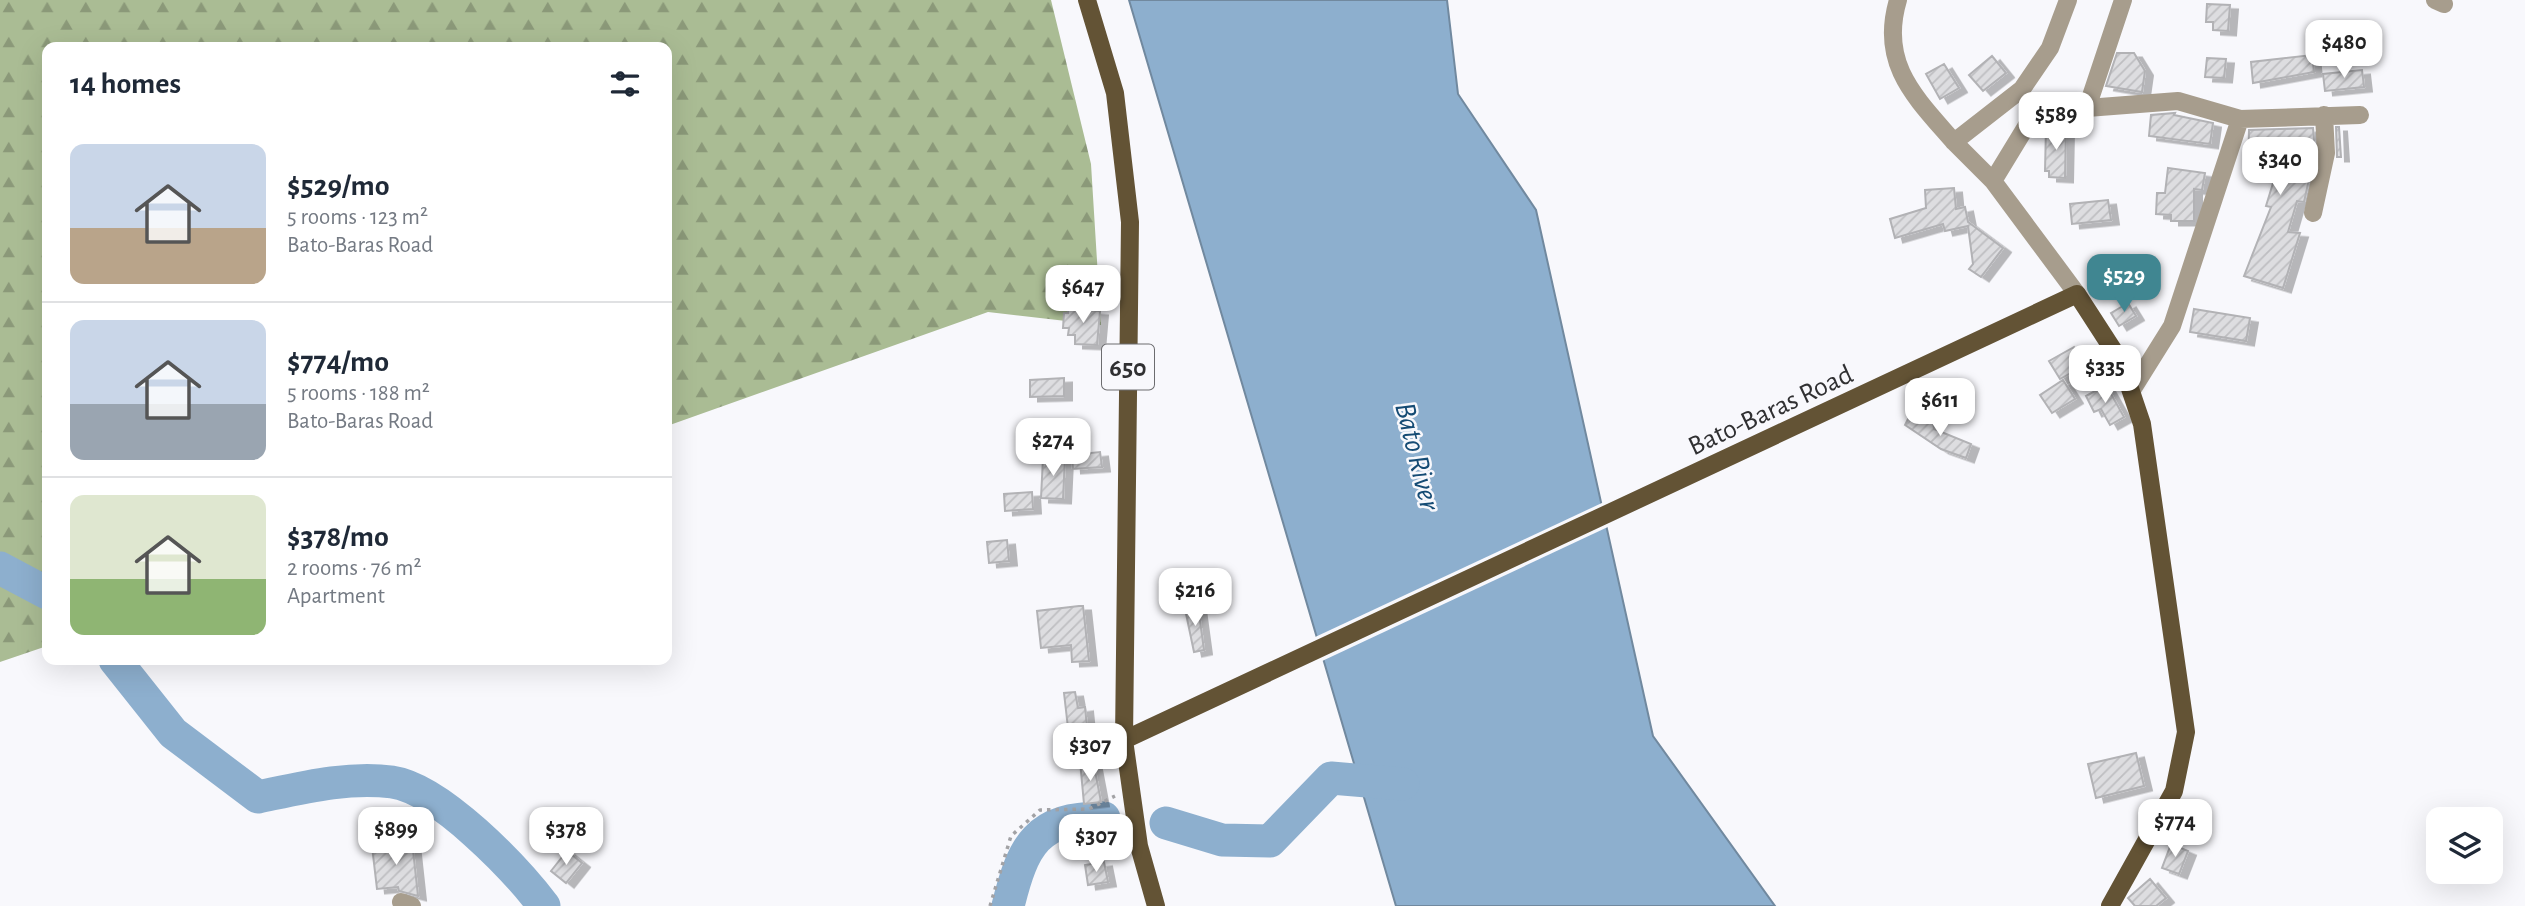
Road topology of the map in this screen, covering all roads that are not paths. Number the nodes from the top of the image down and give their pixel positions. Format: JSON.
{"nodes":[{"id":1,"x":1087,"y":0,"type":"edge"},
{"id":2,"x":1898,"y":0,"type":"edge"},
{"id":3,"x":2068,"y":0,"type":"edge"},
{"id":4,"x":2123,"y":0,"type":"edge"},
{"id":5,"x":2087,"y":108,"type":"junction"},
{"id":6,"x":2360,"y":115,"type":"dead end"},
{"id":7,"x":2324,"y":116,"type":"junction"},
{"id":8,"x":2240,"y":119,"type":"junction"},
{"id":9,"x":1954,"y":142,"type":"junction"},
{"id":10,"x":1993,"y":181,"type":"junction"},
{"id":11,"x":2313,"y":214,"type":"dead end"},
{"id":12,"x":2077,"y":294,"type":"junction"},
{"id":13,"x":2132,"y":390,"type":"junction"},
{"id":14,"x":1124,"y":740,"type":"junction"},
{"id":15,"x":1156,"y":906,"type":"edge"},
{"id":16,"x":2110,"y":906,"type":"edge"}],
"edges":[{"from":1,"to":14,"type":"main road","number":"650"},
{"from":2,"to":9,"type":"street"},
{"from":3,"to":9,"type":"street"},
{"from":4,"to":5,"type":"street"},
{"from":5,"to":8,"type":"street"},
{"from":5,"to":10,"type":"street"},
{"from":6,"to":7,"type":"street"},
{"from":7,"to":8,"type":"street"},
{"from":7,"to":11,"type":"street"},
{"from":8,"to":13,"type":"street"},
{"from":9,"to":10,"type":"street"},
{"from":10,"to":12,"type":"street"},
{"from":12,"to":13,"type":"main road"},
{"from":12,"to":14,"type":"main road","name":"Bato-Baras Road"},
{"from":13,"to":16,"type":"main road"},
{"from":14,"to":15,"type":"main road","number":"650"}]}
